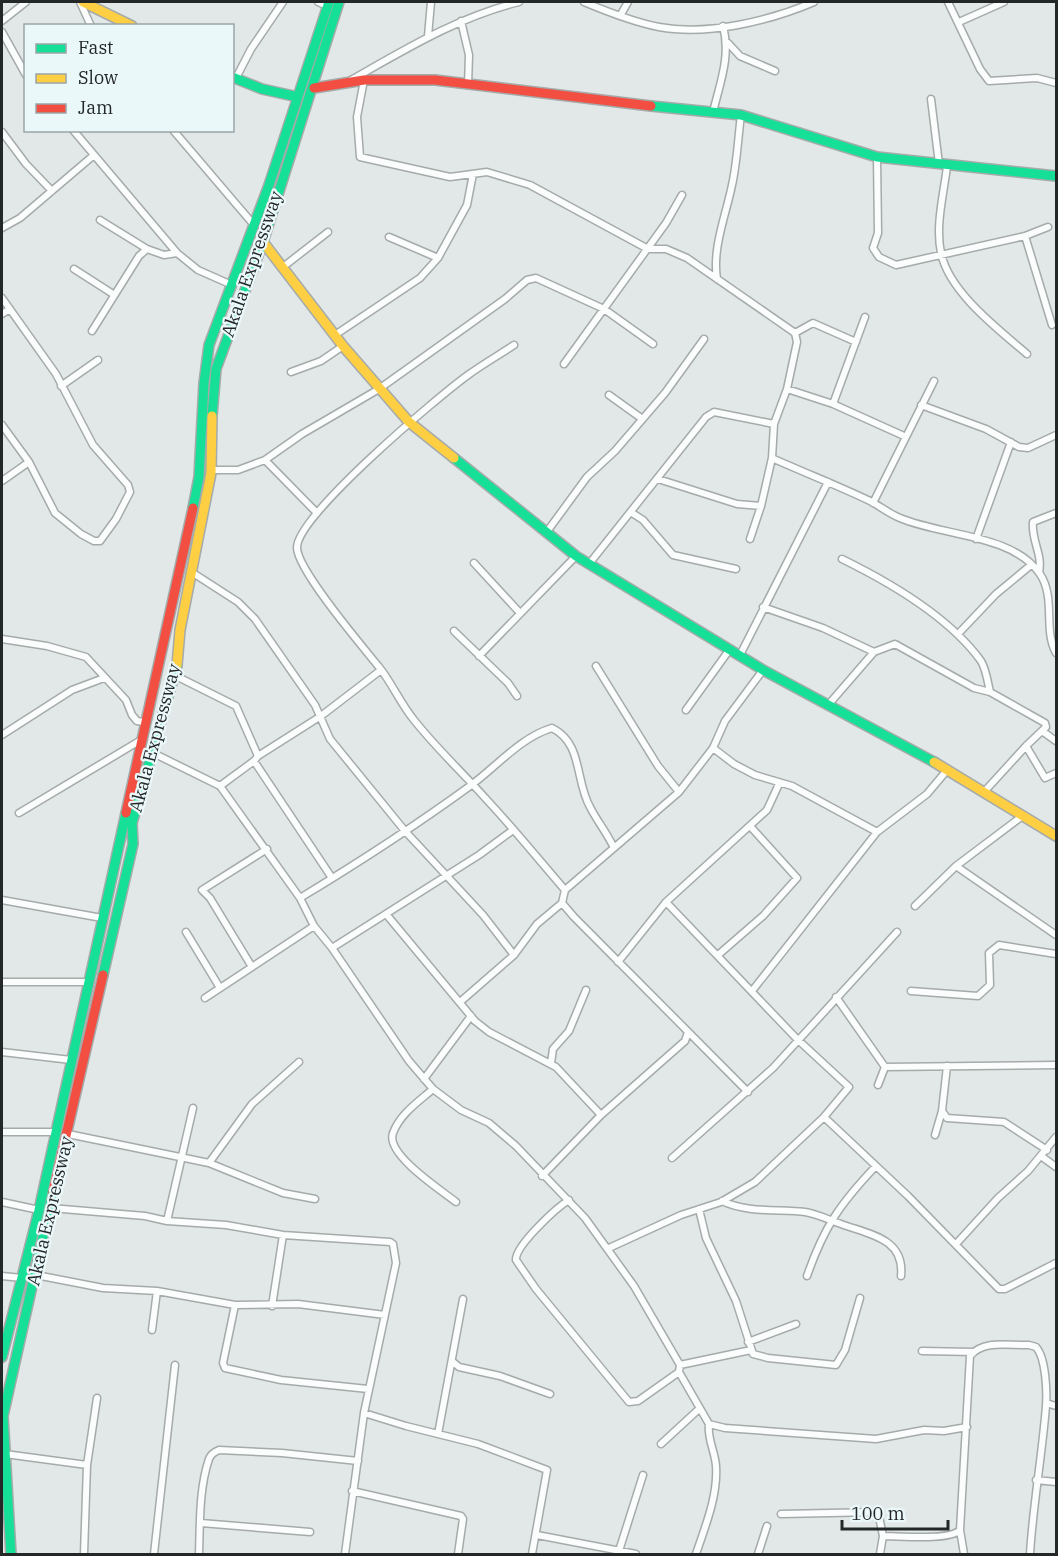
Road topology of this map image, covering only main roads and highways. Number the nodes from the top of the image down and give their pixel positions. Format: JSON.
{"nodes":[{"id":1,"x":82,"y":2,"type":"edge"},
{"id":2,"x":339,"y":2,"type":"edge"},
{"id":3,"x":325,"y":3,"type":"edge"},
{"id":4,"x":97,"y":4,"type":"edge"},
{"id":5,"x":129,"y":24,"type":"edge"},
{"id":6,"x":234,"y":77,"type":"edge"},
{"id":7,"x":314,"y":88,"type":"junction"},
{"id":8,"x":298,"y":97,"type":"junction"},
{"id":9,"x":1056,"y":176,"type":"edge"},
{"id":10,"x":263,"y":242,"type":"junction"},
{"id":11,"x":176,"y":671,"type":"junction"},
{"id":12,"x":156,"y":673,"type":"junction"},
{"id":13,"x":149,"y":699,"type":"junction"},
{"id":14,"x":167,"y":705,"type":"junction"},
{"id":15,"x":1056,"y":836,"type":"edge"},
{"id":16,"x":47,"y":1167,"type":"junction"},
{"id":17,"x":59,"y":1171,"type":"junction"},
{"id":18,"x":2,"y":1358,"type":"edge"},
{"id":19,"x":11,"y":1554,"type":"edge"}],
"edges":[{"from":1,"to":4,"type":"main road"},
{"from":2,"to":7,"type":"main road","name":"Akala Expressway"},
{"from":3,"to":8,"type":"main road","name":"Akala Expressway"},
{"from":4,"to":5,"type":"main road"},
{"from":6,"to":8,"type":"main road"},
{"from":7,"to":9,"type":"main road"},
{"from":7,"to":10,"type":"main road","name":"Akala Expressway"},
{"from":8,"to":12,"type":"main road","name":"Akala Expressway"},
{"from":10,"to":11,"type":"main road","name":"Akala Expressway"},
{"from":10,"to":15,"type":"main road"},
{"from":11,"to":12,"type":"main road"},
{"from":11,"to":14,"type":"main road","name":"Akala Expressway"},
{"from":12,"to":13,"type":"main road","name":"Akala Expressway"},
{"from":13,"to":14,"type":"main road"},
{"from":13,"to":16,"type":"main road","name":"Akala Expressway"},
{"from":14,"to":17,"type":"main road","name":"Akala Expressway"},
{"from":16,"to":17,"type":"main road"},
{"from":16,"to":18,"type":"main road","name":"Akala Expressway"},
{"from":17,"to":19,"type":"main road","name":"Akala Expressway"}]}
